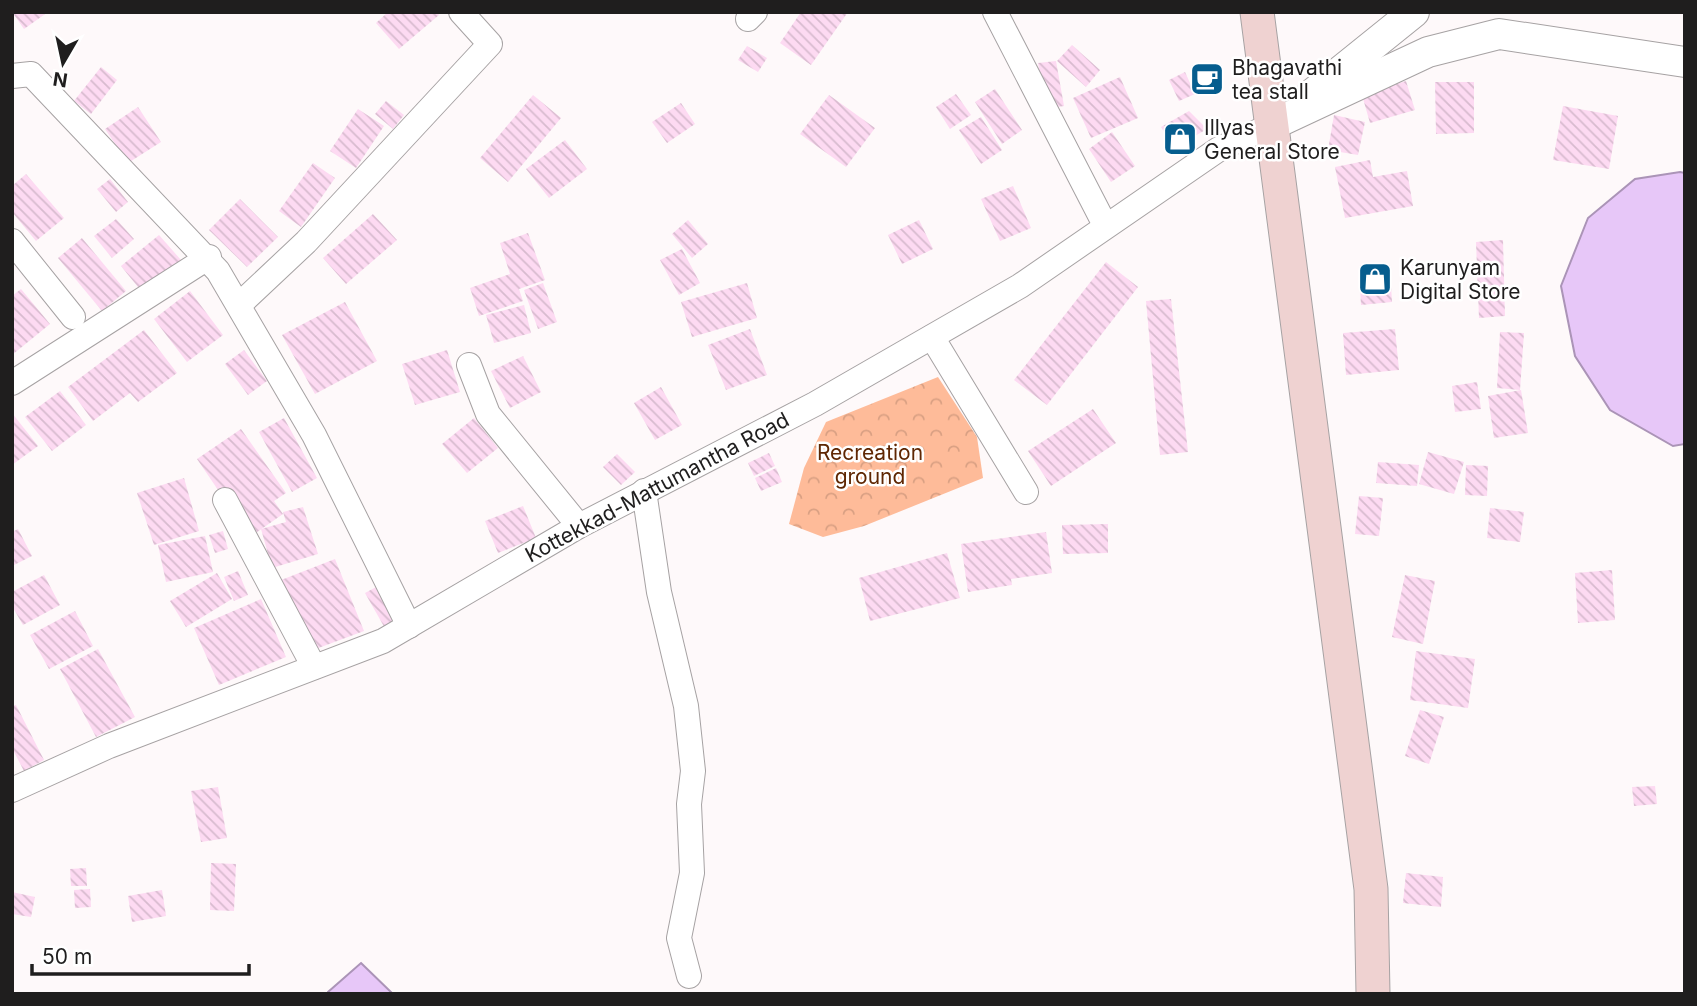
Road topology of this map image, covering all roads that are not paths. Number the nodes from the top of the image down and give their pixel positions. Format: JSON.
{"nodes":[{"id":1,"x":461,"y":12,"type":"edge"},
{"id":2,"x":995,"y":12,"type":"edge"},
{"id":3,"x":1257,"y":12,"type":"edge"},
{"id":4,"x":1408,"y":14,"type":"edge"},
{"id":5,"x":1685,"y":62,"type":"edge"},
{"id":6,"x":12,"y":76,"type":"edge"},
{"id":7,"x":1272,"y":125,"type":"junction"},
{"id":8,"x":1105,"y":225,"type":"junction"},
{"id":9,"x":12,"y":240,"type":"edge"},
{"id":10,"x":209,"y":257,"type":"junction"},
{"id":11,"x":239,"y":304,"type":"junction"},
{"id":12,"x":73,"y":317,"type":"dead end"},
{"id":13,"x":932,"y":337,"type":"junction"},
{"id":14,"x":469,"y":365,"type":"dead end"},
{"id":15,"x":12,"y":383,"type":"edge"},
{"id":16,"x":645,"y":491,"type":"junction"},
{"id":17,"x":1026,"y":492,"type":"dead end"},
{"id":18,"x":225,"y":500,"type":"dead end"},
{"id":19,"x":579,"y":526,"type":"junction"},
{"id":20,"x":409,"y":626,"type":"junction"},
{"id":21,"x":314,"y":667,"type":"junction"},
{"id":22,"x":12,"y":790,"type":"edge"},
{"id":23,"x":689,"y":975,"type":"dead end"},
{"id":24,"x":1373,"y":994,"type":"edge"}],
"edges":[{"from":1,"to":11,"type":"street"},
{"from":2,"to":8,"type":"street"},
{"from":3,"to":7,"type":"main road"},
{"from":4,"to":7,"type":"street"},
{"from":5,"to":7,"type":"street"},
{"from":6,"to":10,"type":"street"},
{"from":7,"to":8,"type":"street","name":"Kottekkad-Mattumantha Road"},
{"from":7,"to":24,"type":"main road"},
{"from":8,"to":13,"type":"street","name":"Kottekkad-Mattumantha Road"},
{"from":9,"to":12,"type":"street"},
{"from":10,"to":11,"type":"street"},
{"from":10,"to":15,"type":"street"},
{"from":11,"to":20,"type":"street"},
{"from":13,"to":16,"type":"street","name":"Kottekkad-Mattumantha Road"},
{"from":13,"to":17,"type":"street"},
{"from":14,"to":19,"type":"street"},
{"from":16,"to":19,"type":"street","name":"Kottekkad-Mattumantha Road"},
{"from":16,"to":23,"type":"street"},
{"from":18,"to":21,"type":"street"},
{"from":19,"to":20,"type":"street","name":"Kottekkad-Mattumantha Road"},
{"from":20,"to":21,"type":"street","name":"Kottekkad-Mattumantha Road"},
{"from":21,"to":22,"type":"street","name":"Kottekkad-Mattumantha Road"}]}
